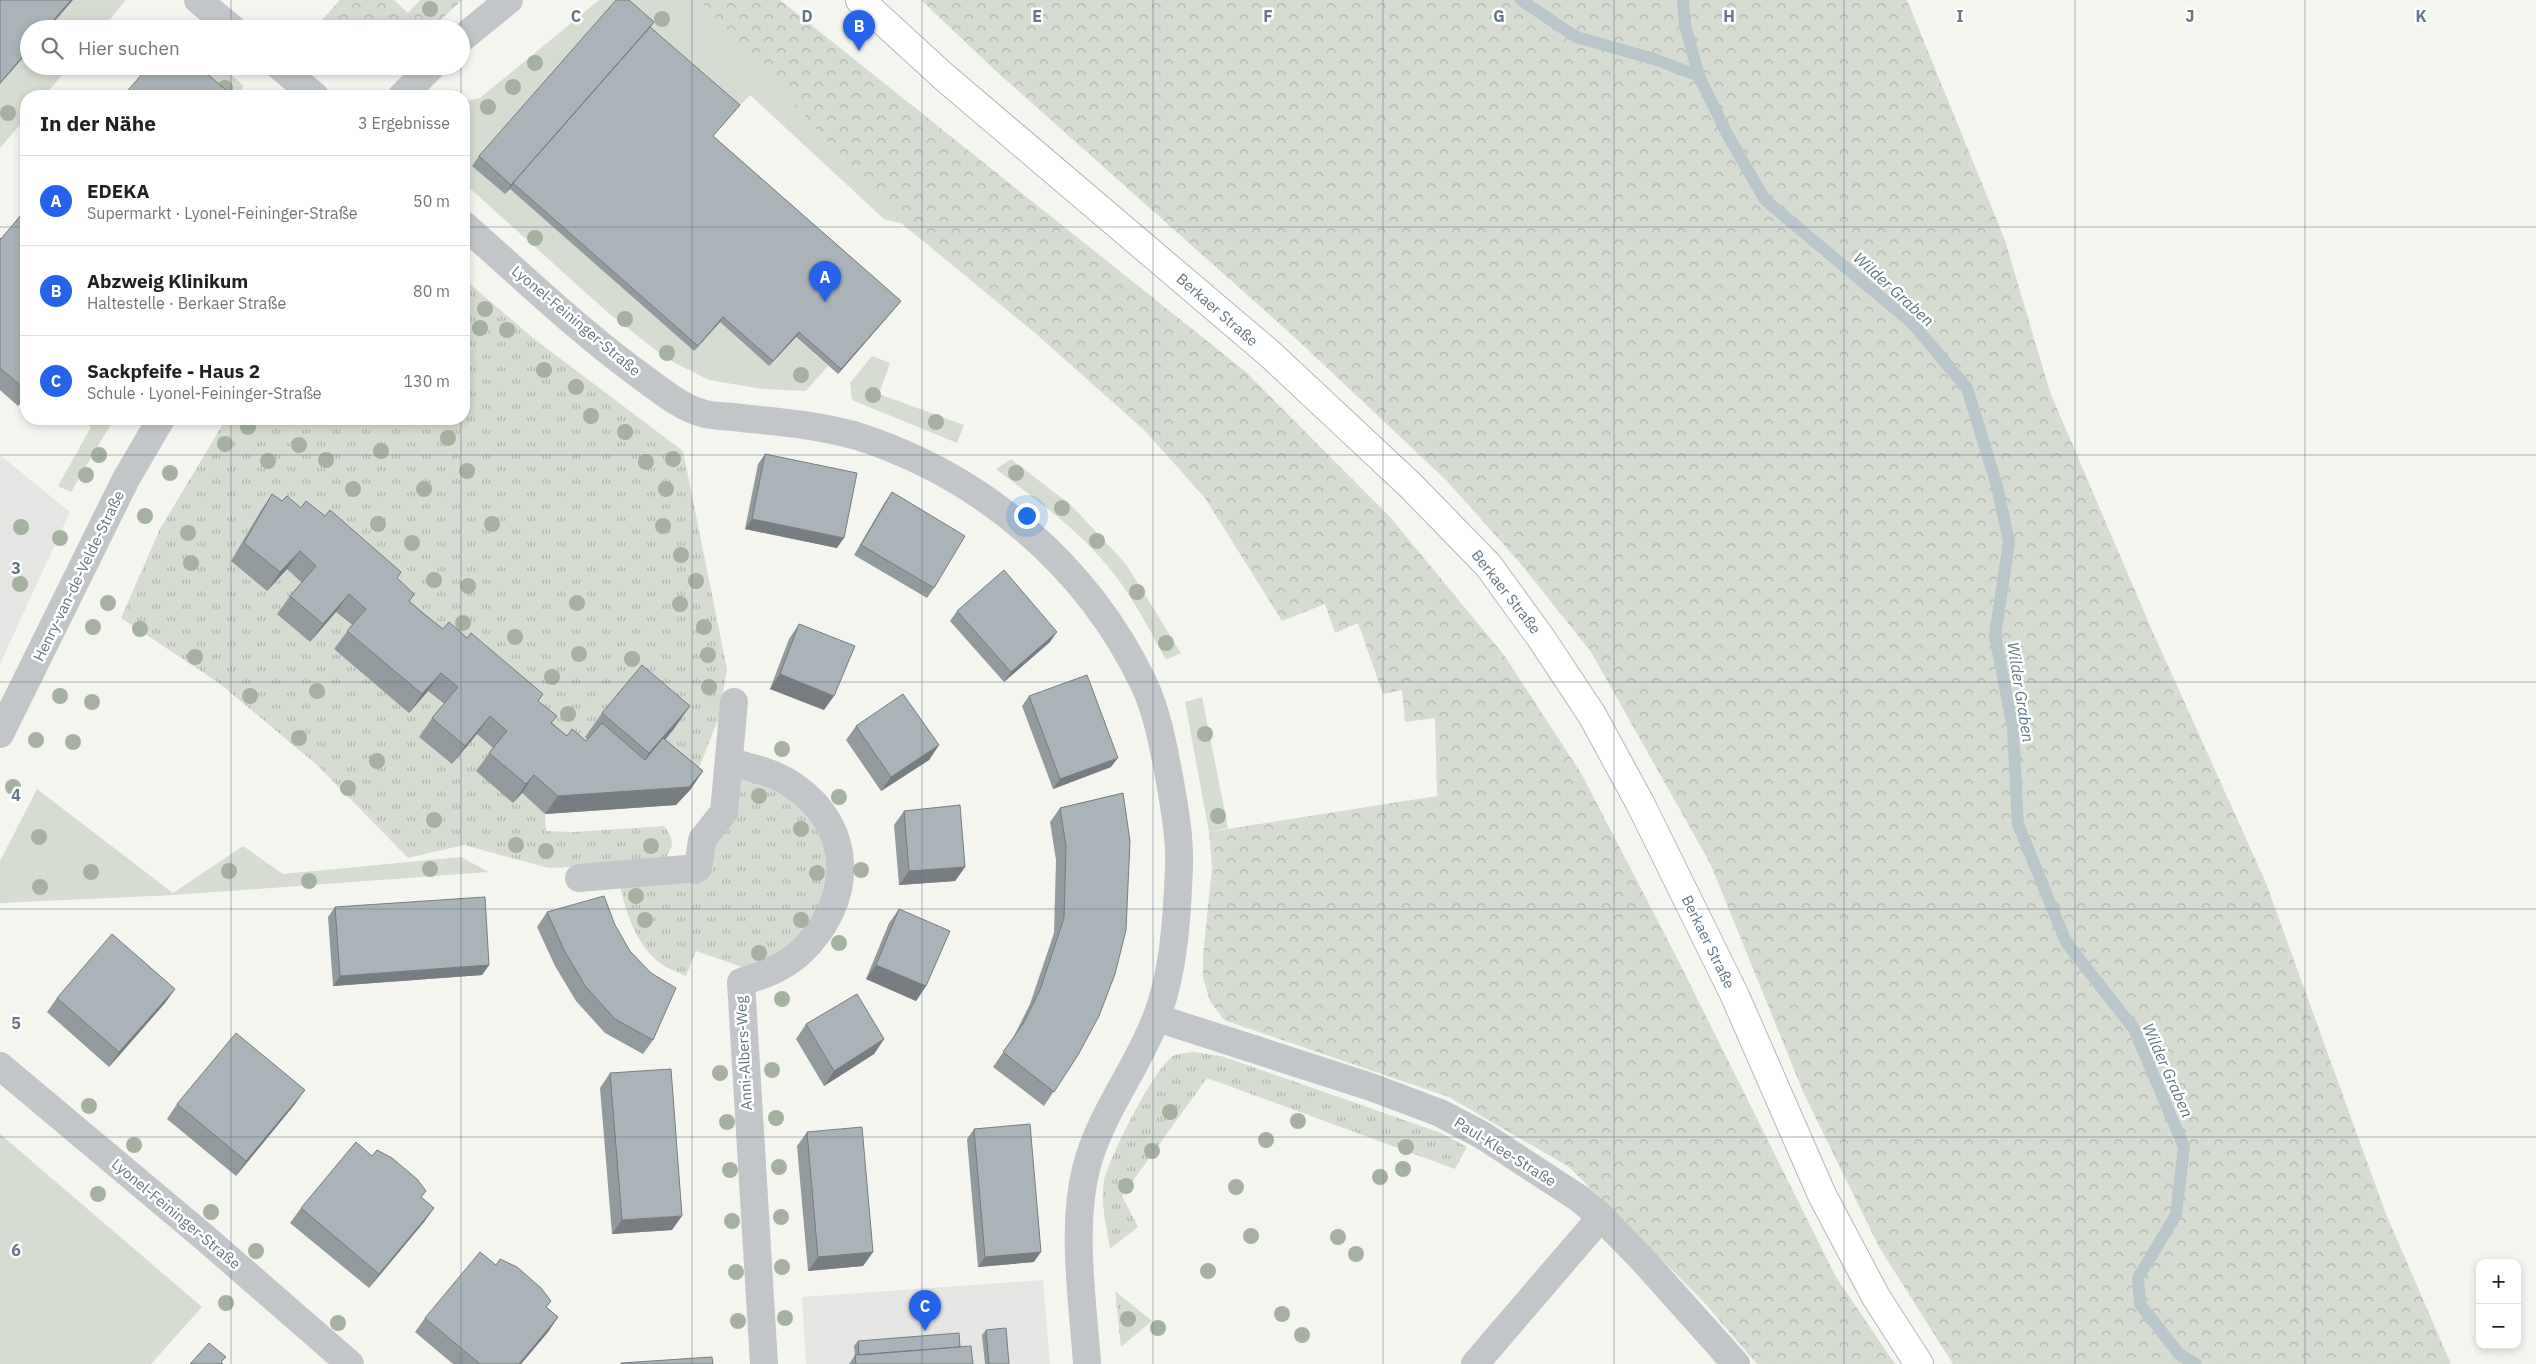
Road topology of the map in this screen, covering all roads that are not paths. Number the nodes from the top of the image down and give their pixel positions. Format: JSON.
{"nodes":[{"id":1,"x":198,"y":0,"type":"edge"},
{"id":2,"x":509,"y":0,"type":"edge"},
{"id":3,"x":860,"y":0,"type":"edge"},
{"id":4,"x":222,"y":20,"type":"edge"},
{"id":5,"x":470,"y":32,"type":"edge"},
{"id":6,"x":290,"y":75,"type":"edge"},
{"id":7,"x":423,"y":75,"type":"edge"},
{"id":8,"x":308,"y":90,"type":"edge"},
{"id":9,"x":408,"y":90,"type":"edge"},
{"id":10,"x":470,"y":230,"type":"edge"},
{"id":11,"x":158,"y":425,"type":"edge"},
{"id":12,"x":734,"y":702,"type":"dead end"},
{"id":13,"x":0,"y":734,"type":"edge"},
{"id":14,"x":730,"y":762,"type":"junction"},
{"id":15,"x":579,"y":878,"type":"dead end"},
{"id":16,"x":1157,"y":1018,"type":"junction"},
{"id":17,"x":0,"y":1066,"type":"edge"},
{"id":18,"x":1601,"y":1217,"type":"junction"},
{"id":19,"x":350,"y":1364,"type":"edge"},
{"id":20,"x":764,"y":1364,"type":"edge"},
{"id":21,"x":1087,"y":1364,"type":"edge"},
{"id":22,"x":1476,"y":1364,"type":"edge"},
{"id":23,"x":1736,"y":1364,"type":"edge"},
{"id":24,"x":1919,"y":1364,"type":"edge"}],
"edges":[{"from":1,"to":4,"type":"street"},
{"from":2,"to":5,"type":"street"},
{"from":3,"to":24,"type":"main road","name":"Berkaer Straße"},
{"from":6,"to":8,"type":"street"},
{"from":7,"to":9,"type":"street"},
{"from":10,"to":16,"type":"street","name":"Lyonel-Feininger-Straße"},
{"from":11,"to":13,"type":"street","name":"Henry-van-de-Velde-Straße"},
{"from":12,"to":14,"type":"street"},
{"from":14,"to":15,"type":"street"},
{"from":14,"to":20,"type":"street","name":"Anni-Albers-Weg"},
{"from":16,"to":18,"type":"street","name":"Paul-Klee-Straße"},
{"from":16,"to":21,"type":"street","name":"Lyonel-Feininger-Straße"},
{"from":17,"to":19,"type":"street","name":"Lyonel-Feininger-Straße"},
{"from":18,"to":22,"type":"street"},
{"from":18,"to":23,"type":"street","name":"Paul-Klee-Straße"}]}
